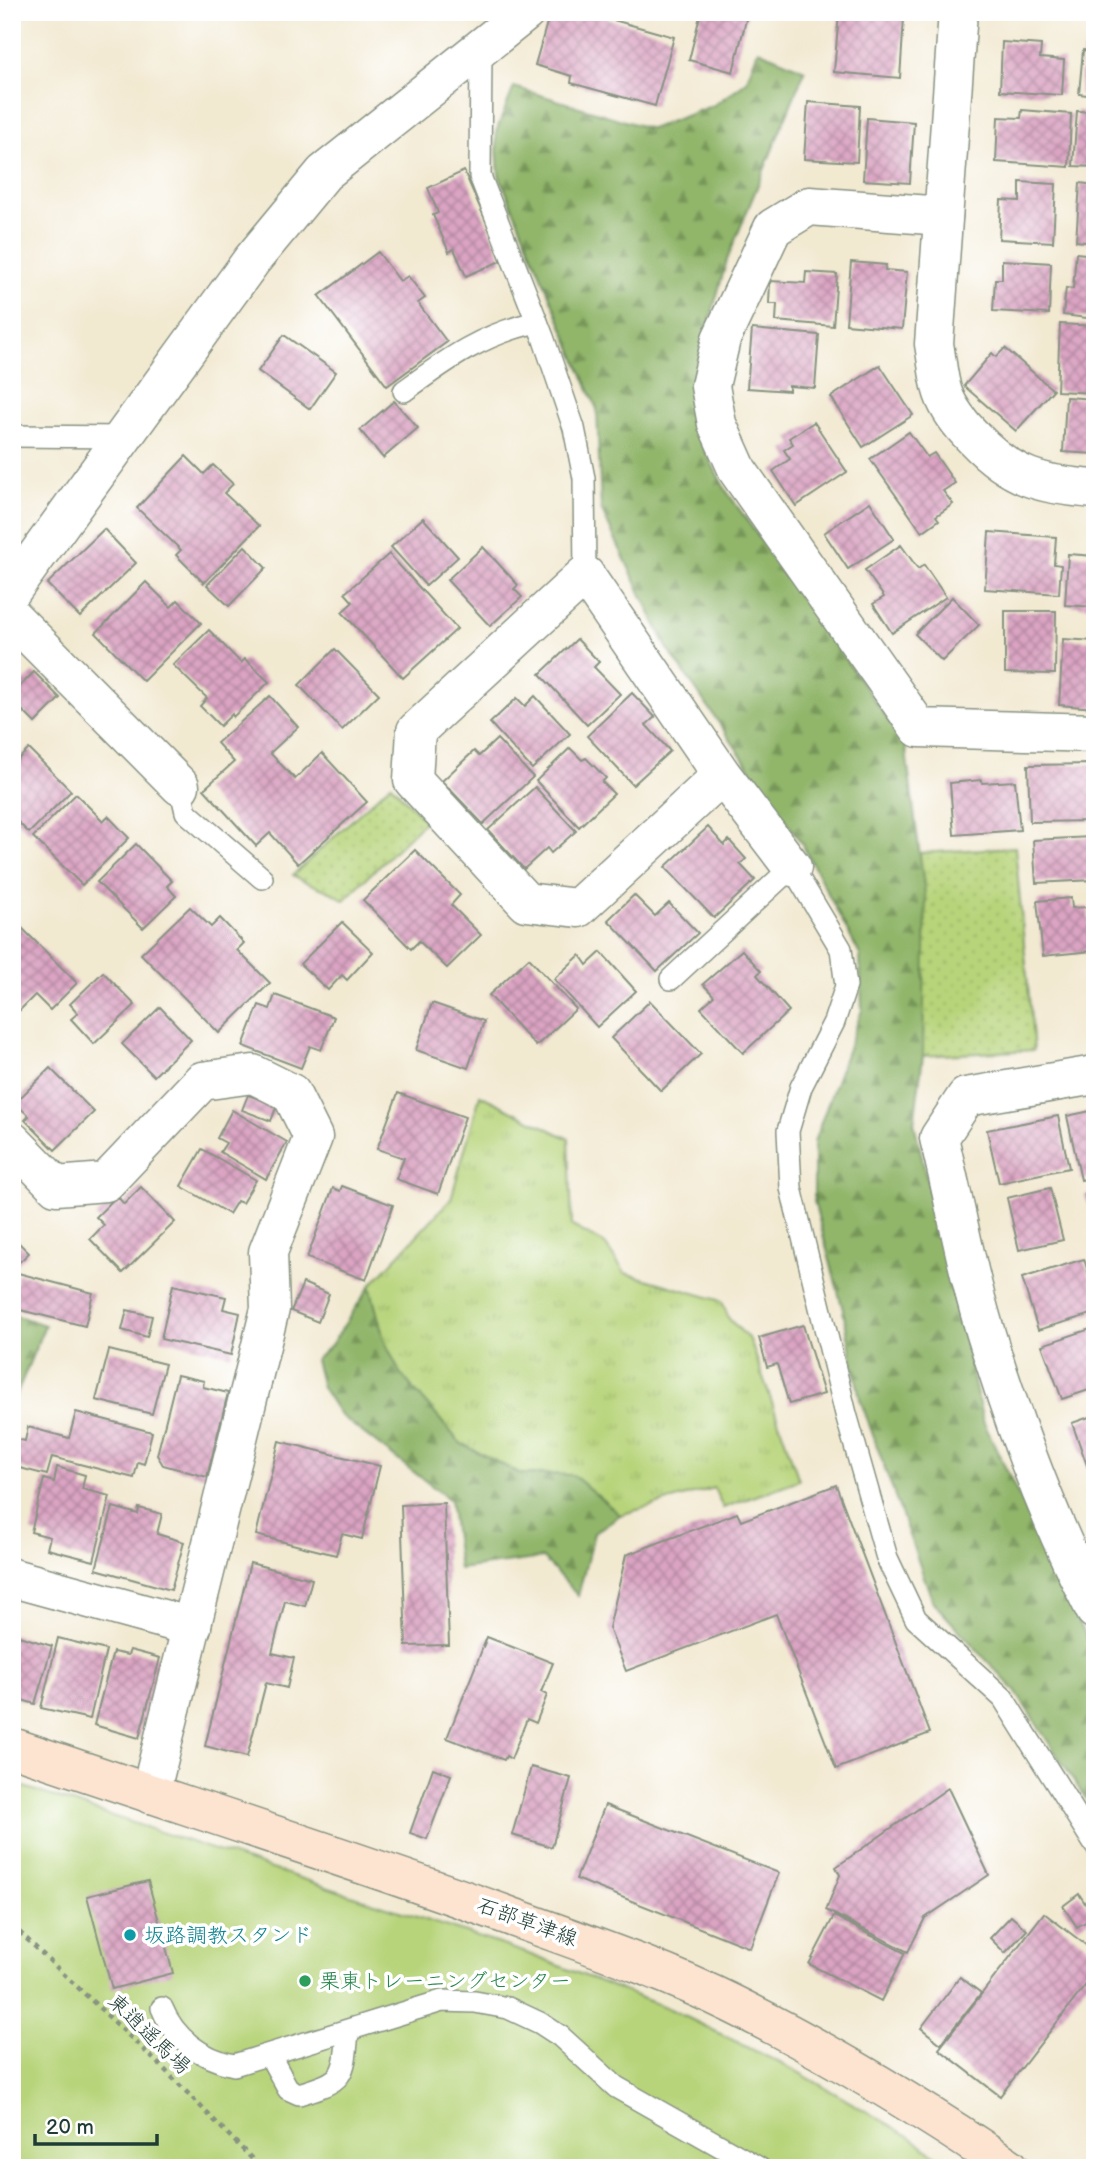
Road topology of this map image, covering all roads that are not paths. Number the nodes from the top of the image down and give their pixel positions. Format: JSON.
{"nodes":[{"id":1,"x":526,"y":12,"type":"edge"},
{"id":2,"x":958,"y":12,"type":"edge"},
{"id":3,"x":481,"y":51,"type":"junction"},
{"id":4,"x":943,"y":216,"type":"junction"},
{"id":5,"x":537,"y":322,"type":"junction"},
{"id":6,"x":404,"y":391,"type":"dead end"},
{"id":7,"x":12,"y":436,"type":"edge"},
{"id":8,"x":125,"y":437,"type":"junction"},
{"id":9,"x":1095,"y":489,"type":"edge"},
{"id":10,"x":585,"y":575,"type":"junction"},
{"id":11,"x":12,"y":590,"type":"edge"},
{"id":12,"x":12,"y":617,"type":"edge"},
{"id":13,"x":1095,"y":733,"type":"edge"},
{"id":14,"x":722,"y":775,"type":"junction"},
{"id":15,"x":180,"y":786,"type":"joint"},
{"id":16,"x":792,"y":867,"type":"junction"},
{"id":17,"x":262,"y":878,"type":"dead end"},
{"id":18,"x":671,"y":979,"type":"dead end"},
{"id":19,"x":1095,"y":1075,"type":"edge"},
{"id":20,"x":12,"y":1141,"type":"edge"},
{"id":21,"x":13,"y":1578,"type":"edge"},
{"id":22,"x":1095,"y":1610,"type":"edge"},
{"id":23,"x":192,"y":1627,"type":"junction"},
{"id":24,"x":12,"y":1748,"type":"edge"},
{"id":25,"x":150,"y":1794,"type":"junction"},
{"id":26,"x":1095,"y":1845,"type":"edge"},
{"id":27,"x":162,"y":2008,"type":"dead end"},
{"id":28,"x":348,"y":2031,"type":"junction"},
{"id":29,"x":270,"y":2056,"type":"junction"},
{"id":30,"x":759,"y":2168,"type":"edge"},
{"id":31,"x":1010,"y":2168,"type":"edge"}],
"edges":[{"from":1,"to":3,"type":"street"},
{"from":2,"to":4,"type":"street"},
{"from":3,"to":5,"type":"lane"},
{"from":3,"to":8,"type":"street"},
{"from":4,"to":9,"type":"street"},
{"from":4,"to":13,"type":"street"},
{"from":5,"to":6,"type":"lane"},
{"from":5,"to":10,"type":"lane"},
{"from":7,"to":8,"type":"lane"},
{"from":8,"to":11,"type":"street"},
{"from":10,"to":14,"type":"street"},
{"from":10,"to":14,"type":"street"},
{"from":12,"to":15,"type":"street"},
{"from":14,"to":16,"type":"street"},
{"from":15,"to":17,"type":"lane"},
{"from":16,"to":18,"type":"lane"},
{"from":16,"to":26,"type":"lane"},
{"from":19,"to":22,"type":"street"},
{"from":20,"to":23,"type":"street"},
{"from":21,"to":23,"type":"street"},
{"from":23,"to":25,"type":"street"},
{"from":24,"to":25,"type":"main road","name":"石部草津線"},
{"from":25,"to":31,"type":"main road","name":"石部草津線"},
{"from":27,"to":29,"type":"lane"},
{"from":28,"to":29,"type":"lane"},
{"from":28,"to":29,"type":"lane"},
{"from":28,"to":30,"type":"lane"}]}
